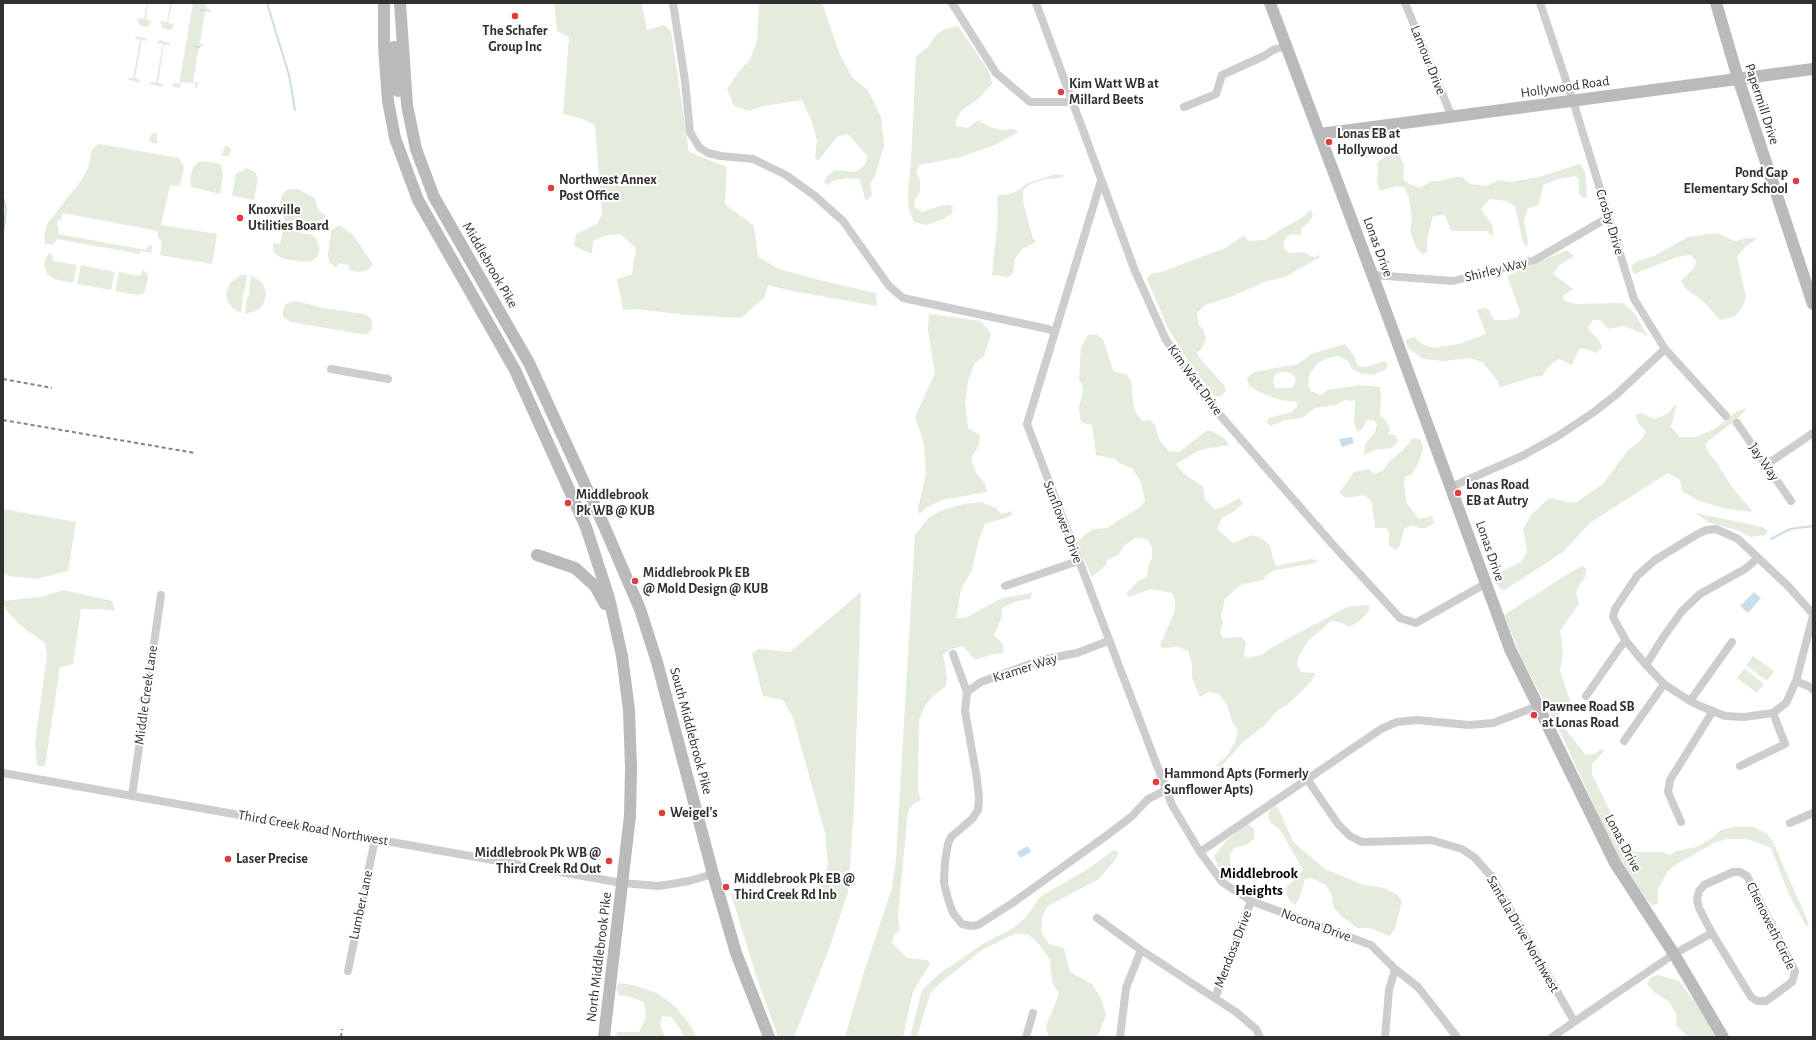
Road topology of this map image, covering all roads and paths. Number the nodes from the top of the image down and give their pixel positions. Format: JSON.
{"nodes":[{"id":1,"x":384,"y":3,"type":"edge"},
{"id":2,"x":393,"y":3,"type":"edge"},
{"id":3,"x":400,"y":3,"type":"edge"},
{"id":4,"x":673,"y":3,"type":"edge"},
{"id":5,"x":952,"y":3,"type":"edge"},
{"id":6,"x":1036,"y":3,"type":"edge"},
{"id":7,"x":1270,"y":3,"type":"edge"},
{"id":8,"x":1405,"y":3,"type":"edge"},
{"id":9,"x":1540,"y":3,"type":"edge"},
{"id":10,"x":1716,"y":3,"type":"edge"},
{"id":11,"x":1286,"y":46,"type":"junction"},
{"id":12,"x":1813,"y":69,"type":"edge"},
{"id":13,"x":1738,"y":78,"type":"junction"},
{"id":14,"x":1573,"y":101,"type":"junction"},
{"id":15,"x":1073,"y":102,"type":"junction"},
{"id":16,"x":1184,"y":107,"type":"dead end"},
{"id":17,"x":1452,"y":117,"type":"junction"},
{"id":18,"x":1320,"y":134,"type":"junction"},
{"id":19,"x":416,"y":149,"type":"junction"},
{"id":20,"x":1101,"y":181,"type":"junction"},
{"id":21,"x":1608,"y":217,"type":"junction"},
{"id":22,"x":1373,"y":275,"type":"junction"},
{"id":23,"x":1813,"y":304,"type":"edge"},
{"id":24,"x":1055,"y":332,"type":"junction"},
{"id":25,"x":1665,"y":349,"type":"junction"},
{"id":26,"x":330,"y":369,"type":"dead end"},
{"id":27,"x":388,"y":379,"type":"dead end"},
{"id":28,"x":1726,"y":416,"type":"dead end"},
{"id":29,"x":1737,"y":424,"type":"dead end"},
{"id":30,"x":1813,"y":433,"type":"edge"},
{"id":31,"x":1766,"y":465,"type":"junction"},
{"id":32,"x":1452,"y":487,"type":"junction"},
{"id":33,"x":1791,"y":501,"type":"dead end"},
{"id":34,"x":606,"y":528,"type":"joint"},
{"id":35,"x":537,"y":555,"type":"dead end"},
{"id":36,"x":1758,"y":558,"type":"junction"},
{"id":37,"x":1078,"y":561,"type":"junction"},
{"id":38,"x":1485,"y":584,"type":"junction"},
{"id":39,"x":1005,"y":586,"type":"dead end"},
{"id":40,"x":161,"y":595,"type":"dead end"},
{"id":41,"x":1813,"y":615,"type":"edge"},
{"id":42,"x":615,"y":627,"type":"junction"},
{"id":43,"x":1813,"y":632,"type":"edge"},
{"id":44,"x":1108,"y":641,"type":"junction"},
{"id":45,"x":1626,"y":641,"type":"junction"},
{"id":46,"x":1806,"y":641,"type":"junction"},
{"id":47,"x":1732,"y":642,"type":"dead end"},
{"id":48,"x":953,"y":654,"type":"dead end"},
{"id":49,"x":1646,"y":665,"type":"junction"},
{"id":50,"x":1796,"y":681,"type":"junction"},
{"id":51,"x":1664,"y":684,"type":"junction"},
{"id":52,"x":1813,"y":690,"type":"edge"},
{"id":53,"x":967,"y":692,"type":"junction"},
{"id":54,"x":1586,"y":696,"type":"dead end"},
{"id":55,"x":1690,"y":701,"type":"junction"},
{"id":56,"x":1538,"y":706,"type":"junction"},
{"id":57,"x":1713,"y":711,"type":"junction"},
{"id":58,"x":1773,"y":713,"type":"junction"},
{"id":59,"x":1624,"y":741,"type":"dead end"},
{"id":60,"x":1740,"y":766,"type":"dead end"},
{"id":61,"x":3,"y":773,"type":"edge"},
{"id":62,"x":1307,"y":779,"type":"junction"},
{"id":63,"x":1166,"y":790,"type":"junction"},
{"id":64,"x":132,"y":796,"type":"junction"},
{"id":65,"x":1813,"y":813,"type":"edge"},
{"id":66,"x":1680,"y":822,"type":"dead end"},
{"id":67,"x":1790,"y":823,"type":"dead end"},
{"id":68,"x":375,"y":839,"type":"junction"},
{"id":69,"x":1200,"y":852,"type":"junction"},
{"id":70,"x":713,"y":874,"type":"junction"},
{"id":71,"x":622,"y":883,"type":"junction"},
{"id":72,"x":1251,"y":901,"type":"junction"},
{"id":73,"x":1098,"y":918,"type":"dead end"},
{"id":74,"x":1712,"y":933,"type":"junction"},
{"id":75,"x":1141,"y":950,"type":"junction"},
{"id":76,"x":1674,"y":954,"type":"junction"},
{"id":77,"x":1396,"y":969,"type":"junction"},
{"id":78,"x":348,"y":970,"type":"dead end"},
{"id":79,"x":1214,"y":998,"type":"junction"},
{"id":80,"x":1033,"y":1013,"type":"dead end"},
{"id":81,"x":1574,"y":1021,"type":"junction"},
{"id":82,"x":604,"y":1037,"type":"edge"},
{"id":83,"x":769,"y":1037,"type":"edge"},
{"id":84,"x":1026,"y":1037,"type":"edge"},
{"id":85,"x":1120,"y":1037,"type":"edge"},
{"id":86,"x":1260,"y":1037,"type":"edge"},
{"id":87,"x":1385,"y":1037,"type":"edge"},
{"id":88,"x":1457,"y":1037,"type":"edge"},
{"id":89,"x":1552,"y":1037,"type":"edge"},
{"id":90,"x":1723,"y":1037,"type":"edge"}],
"edges":[{"from":1,"to":42,"type":"main road","name":"North Middlebrook Pike"},
{"from":2,"to":19,"type":"main road"},
{"from":3,"to":19,"type":"main road","name":"Middlebrook Pike"},
{"from":4,"to":24,"type":"street"},
{"from":5,"to":15,"type":"street"},
{"from":6,"to":15,"type":"street","name":"Kim Watt Drive"},
{"from":7,"to":11,"type":"main road","name":"Lonas Drive"},
{"from":8,"to":17,"type":"street","name":"Lamour Drive"},
{"from":9,"to":14,"type":"street","name":"Crosby Drive"},
{"from":10,"to":13,"type":"main road","name":"Papermill Drive"},
{"from":11,"to":16,"type":"street"},
{"from":11,"to":18,"type":"main road","name":"Lonas Drive"},
{"from":12,"to":13,"type":"main road","name":"Hollywood Road"},
{"from":13,"to":14,"type":"main road","name":"Hollywood Road"},
{"from":13,"to":23,"type":"main road","name":"Papermill Drive"},
{"from":14,"to":17,"type":"main road","name":"Hollywood Road"},
{"from":14,"to":21,"type":"street","name":"Crosby Drive"},
{"from":15,"to":20,"type":"street","name":"Kim Watt Drive"},
{"from":17,"to":18,"type":"main road","name":"Hollywood Road"},
{"from":18,"to":22,"type":"main road","name":"Lonas Drive"},
{"from":19,"to":34,"type":"main road","name":"Middlebrook Pike"},
{"from":20,"to":24,"type":"street","name":"Sunflower Drive"},
{"from":20,"to":38,"type":"street","name":"Kim Watt Drive"},
{"from":21,"to":22,"type":"street","name":"Shirley Way"},
{"from":21,"to":25,"type":"street","name":"Crosby Drive"},
{"from":22,"to":32,"type":"main road","name":"Lonas Drive"},
{"from":24,"to":37,"type":"street","name":"Sunflower Drive"},
{"from":25,"to":28,"type":"street","name":"Crosby Drive"},
{"from":25,"to":32,"type":"street"},
{"from":26,"to":27,"type":"street"},
{"from":29,"to":31,"type":"street","name":"Jay Way"},
{"from":30,"to":31,"type":"street"},
{"from":31,"to":33,"type":"street","name":"Jay Way"},
{"from":32,"to":38,"type":"main road","name":"Lonas Drive"},
{"from":34,"to":70,"type":"main road","name":"South Middlebrook Pike"},
{"from":35,"to":42,"type":"main road"},
{"from":36,"to":41,"type":"street"},
{"from":36,"to":45,"type":"street"},
{"from":36,"to":49,"type":"street"},
{"from":37,"to":39,"type":"street"},
{"from":37,"to":44,"type":"street","name":"Sunflower Drive"},
{"from":38,"to":56,"type":"main road","name":"Lonas Drive"},
{"from":40,"to":64,"type":"street","name":"Middle Creek Lane"},
{"from":41,"to":46,"type":"street"},
{"from":42,"to":71,"type":"main road","name":"North Middlebrook Pike"},
{"from":43,"to":46,"type":"street"},
{"from":44,"to":53,"type":"street","name":"Kramer Way"},
{"from":44,"to":63,"type":"street","name":"Sunflower Drive"},
{"from":45,"to":49,"type":"street"},
{"from":45,"to":54,"type":"street"},
{"from":46,"to":50,"type":"street"},
{"from":47,"to":55,"type":"street"},
{"from":48,"to":53,"type":"street"},
{"from":49,"to":51,"type":"street"},
{"from":50,"to":52,"type":"street"},
{"from":50,"to":58,"type":"street"},
{"from":51,"to":55,"type":"street"},
{"from":51,"to":59,"type":"street"},
{"from":53,"to":63,"type":"street"},
{"from":55,"to":57,"type":"street"},
{"from":56,"to":62,"type":"street"},
{"from":56,"to":76,"type":"main road","name":"Lonas Drive"},
{"from":57,"to":58,"type":"street"},
{"from":57,"to":66,"type":"street"},
{"from":58,"to":60,"type":"street"},
{"from":61,"to":64,"type":"street","name":"Third Creek Road Northwest"},
{"from":62,"to":69,"type":"street"},
{"from":62,"to":81,"type":"street","name":"Santala Drive Northwest"},
{"from":63,"to":69,"type":"street","name":"Sunflower Drive"},
{"from":64,"to":68,"type":"street","name":"Third Creek Road Northwest"},
{"from":65,"to":67,"type":"street"},
{"from":68,"to":71,"type":"street","name":"Third Creek Road Northwest"},
{"from":68,"to":78,"type":"street","name":"Lumber Lane"},
{"from":69,"to":72,"type":"street","name":"Nocona Drive"},
{"from":70,"to":71,"type":"street","name":"Third Creek Road Northwest"},
{"from":70,"to":83,"type":"main road","name":"South Middlebrook Pike"},
{"from":71,"to":82,"type":"main road","name":"North Middlebrook Pike"},
{"from":72,"to":77,"type":"street","name":"Nocona Drive"},
{"from":72,"to":79,"type":"street","name":"Mendosa Drive"},
{"from":73,"to":75,"type":"street"},
{"from":74,"to":74,"type":"street","name":"Chenoweth Circle"},
{"from":74,"to":76,"type":"street"},
{"from":75,"to":79,"type":"street"},
{"from":75,"to":85,"type":"street"},
{"from":76,"to":81,"type":"street"},
{"from":76,"to":90,"type":"main road","name":"Lonas Drive"},
{"from":77,"to":87,"type":"street"},
{"from":77,"to":88,"type":"street","name":"Nocona Drive"},
{"from":79,"to":86,"type":"street"},
{"from":80,"to":84,"type":"street"},
{"from":81,"to":89,"type":"street"}]}
